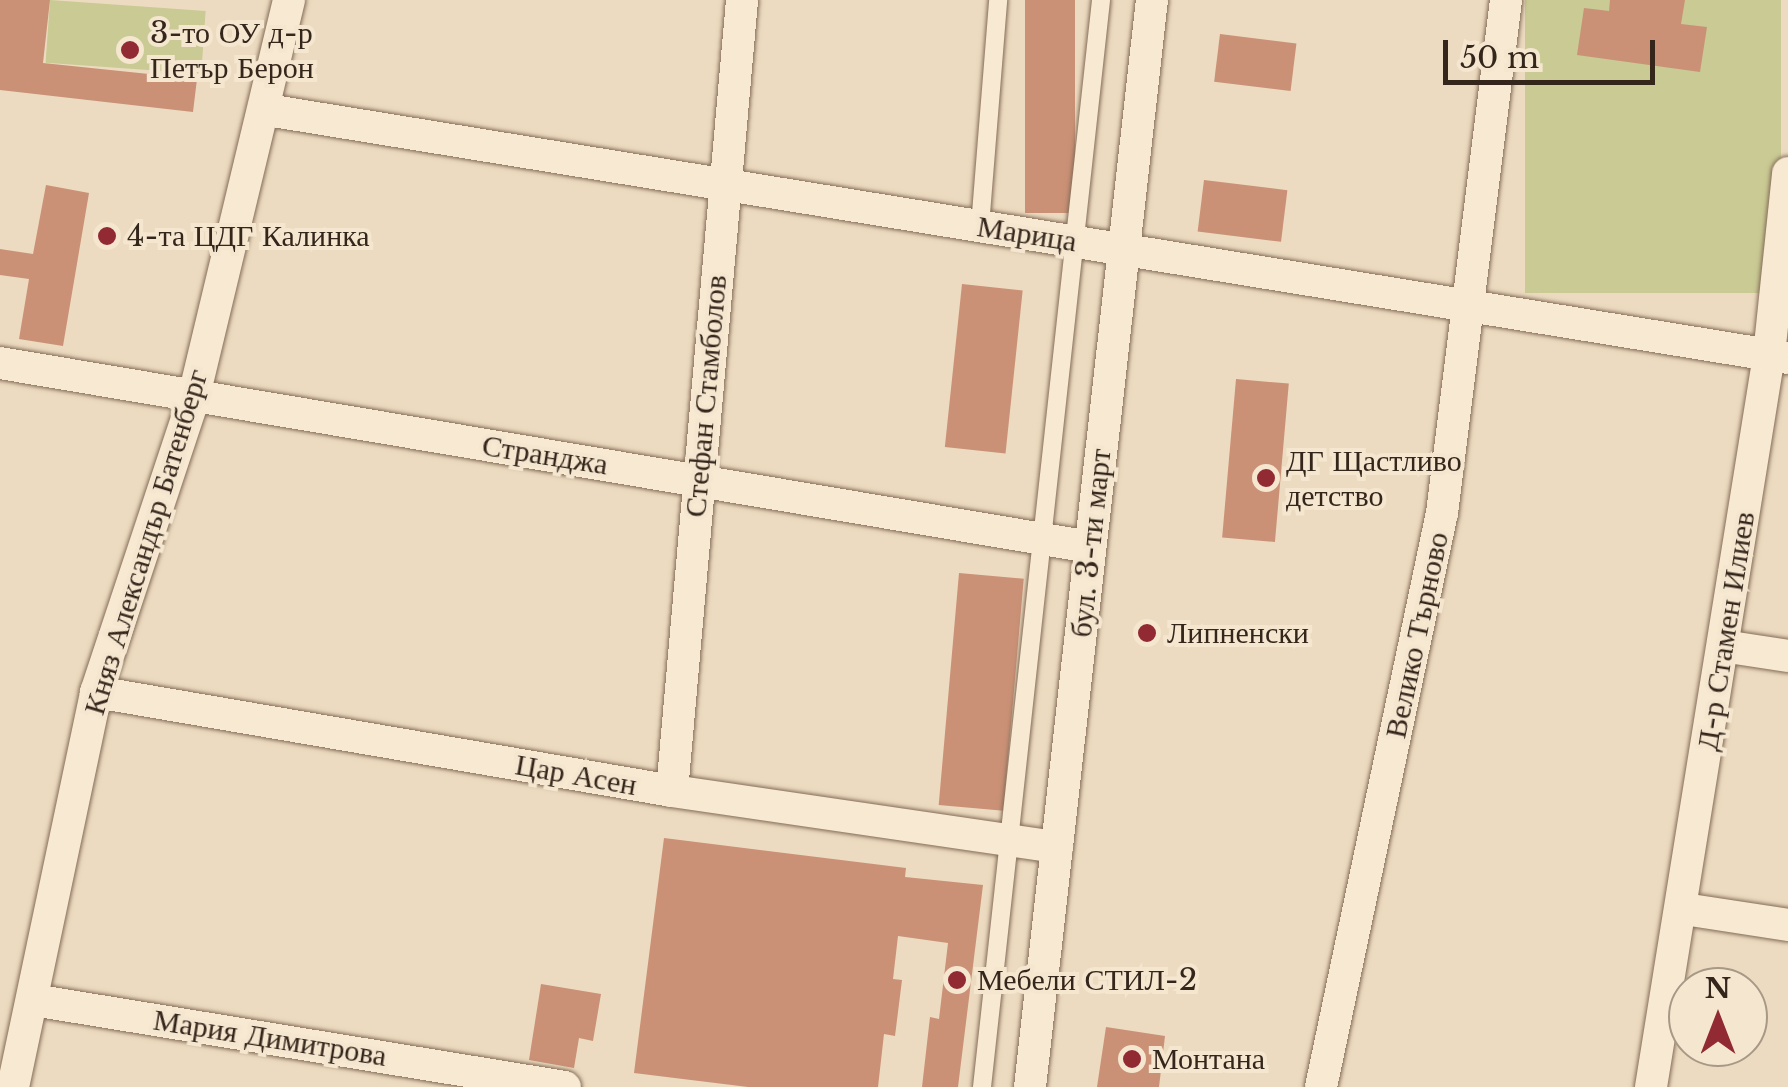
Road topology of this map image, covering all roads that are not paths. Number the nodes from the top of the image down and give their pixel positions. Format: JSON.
{"nodes":[{"id":1,"x":289,"y":0,"type":"edge"},
{"id":2,"x":742,"y":0,"type":"edge"},
{"id":3,"x":998,"y":0,"type":"edge"},
{"id":4,"x":1102,"y":0,"type":"edge"},
{"id":5,"x":1152,"y":0,"type":"edge"},
{"id":6,"x":1506,"y":0,"type":"edge"},
{"id":7,"x":267,"y":110,"type":"junction"},
{"id":8,"x":1788,"y":174,"type":"edge"},
{"id":9,"x":725,"y":185,"type":"junction"},
{"id":10,"x":980,"y":226,"type":"junction"},
{"id":11,"x":1075,"y":242,"type":"junction"},
{"id":12,"x":1124,"y":250,"type":"junction"},
{"id":13,"x":1470,"y":306,"type":"junction"},
{"id":14,"x":1779,"y":356,"type":"edge"},
{"id":15,"x":0,"y":363,"type":"edge"},
{"id":16,"x":193,"y":400,"type":"junction"},
{"id":17,"x":699,"y":479,"type":"junction"},
{"id":18,"x":1042,"y":540,"type":"junction"},
{"id":19,"x":1090,"y":547,"type":"junction"},
{"id":20,"x":1723,"y":646,"type":"junction"},
{"id":21,"x":1788,"y":656,"type":"edge"},
{"id":22,"x":96,"y":692,"type":"junction"},
{"id":23,"x":672,"y":791,"type":"junction"},
{"id":24,"x":1009,"y":842,"type":"junction"},
{"id":25,"x":1057,"y":847,"type":"junction"},
{"id":26,"x":1684,"y":910,"type":"junction"},
{"id":27,"x":1788,"y":925,"type":"edge"},
{"id":28,"x":33,"y":1000,"type":"junction"},
{"id":29,"x":13,"y":1087,"type":"edge"},
{"id":30,"x":565,"y":1087,"type":"edge"},
{"id":31,"x":982,"y":1087,"type":"edge"},
{"id":32,"x":1030,"y":1087,"type":"edge"},
{"id":33,"x":1320,"y":1087,"type":"edge"},
{"id":34,"x":1651,"y":1087,"type":"edge"}],
"edges":[{"from":1,"to":7,"type":"street","name":"Княз Александър Батенберг"},
{"from":2,"to":9,"type":"street","name":"Стефан Стамболов"},
{"from":3,"to":10,"type":"lane"},
{"from":4,"to":11,"type":"lane"},
{"from":5,"to":12,"type":"street","name":"бул. 3-ти март"},
{"from":6,"to":13,"type":"street","name":"Велико Търново"},
{"from":7,"to":9,"type":"street","name":"Марица"},
{"from":7,"to":16,"type":"street","name":"Княз Александър Батенберг"},
{"from":8,"to":14,"type":"street","name":"Д-р Стамен Илиев"},
{"from":9,"to":10,"type":"street","name":"Марица"},
{"from":9,"to":17,"type":"street","name":"Стефан Стамболов"},
{"from":10,"to":11,"type":"street","name":"Марица"},
{"from":11,"to":12,"type":"street","name":"Марица"},
{"from":11,"to":18,"type":"lane"},
{"from":12,"to":13,"type":"street","name":"Марица"},
{"from":12,"to":19,"type":"street","name":"бул. 3-ти март"},
{"from":13,"to":14,"type":"street","name":"Марица"},
{"from":13,"to":33,"type":"street","name":"Велико Търново"},
{"from":14,"to":20,"type":"street","name":"Д-р Стамен Илиев"},
{"from":15,"to":16,"type":"street","name":"Странджа"},
{"from":16,"to":17,"type":"street","name":"Странджа"},
{"from":16,"to":22,"type":"street","name":"Княз Александър Батенберг"},
{"from":17,"to":18,"type":"street","name":"Странджа"},
{"from":17,"to":23,"type":"street","name":"Стефан Стамболов"},
{"from":18,"to":19,"type":"street","name":"Странджа"},
{"from":18,"to":24,"type":"lane"},
{"from":19,"to":25,"type":"street","name":"бул. 3-ти март"},
{"from":20,"to":21,"type":"street"},
{"from":20,"to":26,"type":"street","name":"Д-р Стамен Илиев"},
{"from":22,"to":23,"type":"street","name":"Цар Асен"},
{"from":22,"to":28,"type":"street","name":"Княз Александър Батенберг"},
{"from":23,"to":24,"type":"street","name":"Цар Асен"},
{"from":24,"to":25,"type":"street","name":"Цар Асен"},
{"from":24,"to":31,"type":"lane"},
{"from":25,"to":32,"type":"street","name":"бул. 3-ти март"},
{"from":26,"to":27,"type":"street"},
{"from":26,"to":34,"type":"street","name":"Д-р Стамен Илиев"},
{"from":28,"to":29,"type":"street","name":"Княз Александър Батенберг"},
{"from":28,"to":30,"type":"street","name":"Мария Димитрова"}]}
